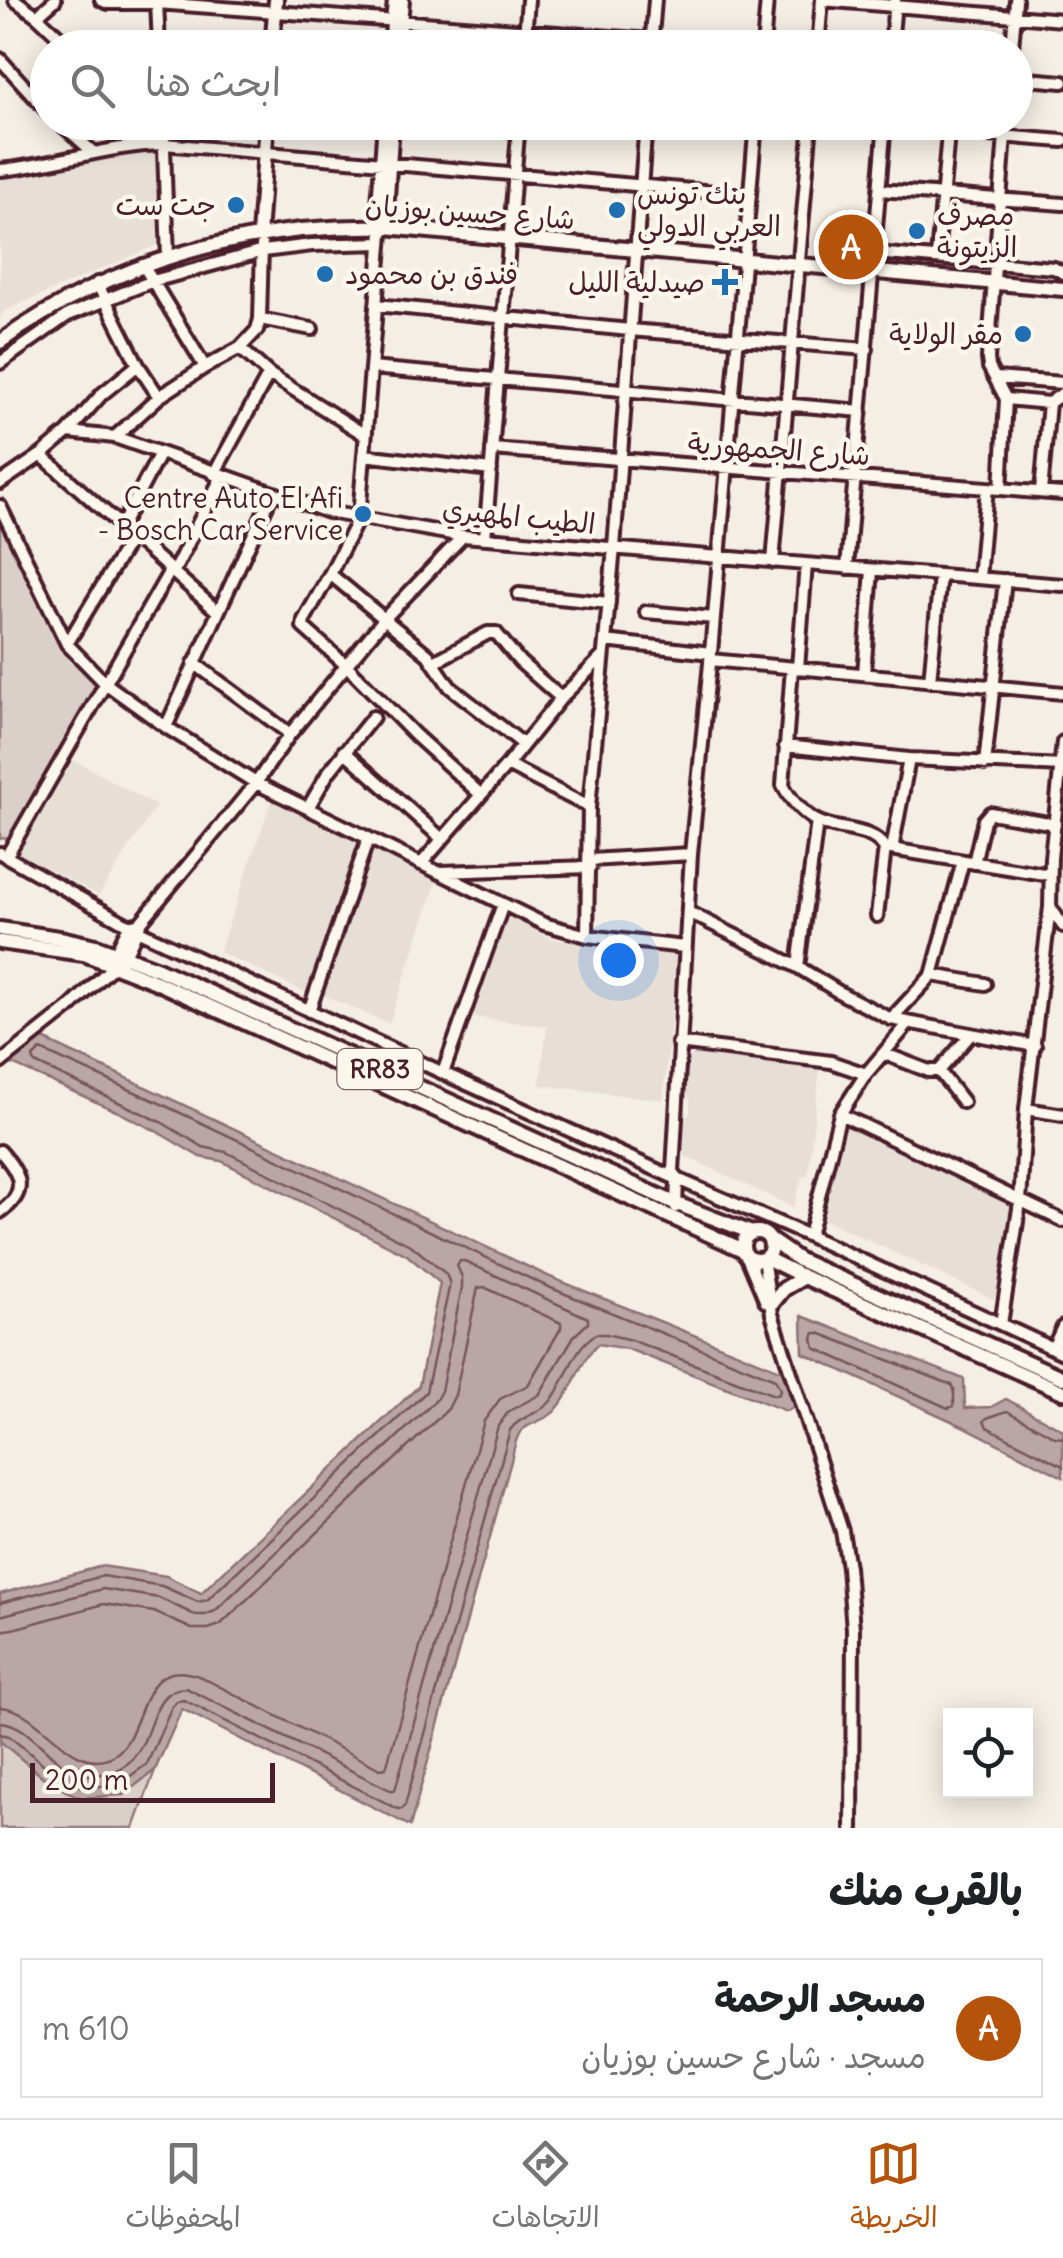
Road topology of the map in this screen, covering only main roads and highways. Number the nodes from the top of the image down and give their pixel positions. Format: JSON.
{"nodes":[{"id":1,"x":265,"y":140,"type":"edge"},
{"id":2,"x":260,"y":236,"type":"junction"},
{"id":3,"x":1063,"y":276,"type":"edge"},
{"id":4,"x":1035,"y":287,"type":"junction"},
{"id":5,"x":1063,"y":289,"type":"edge"},
{"id":6,"x":0,"y":342,"type":"edge"},
{"id":7,"x":0,"y":929,"type":"edge"},
{"id":8,"x":0,"y":942,"type":"edge"},
{"id":9,"x":115,"y":962,"type":"junction"},
{"id":10,"x":668,"y":1207,"type":"junction"},
{"id":11,"x":752,"y":1233,"type":"junction"},
{"id":12,"x":770,"y":1240,"type":"junction"},
{"id":13,"x":746,"y":1253,"type":"junction"},
{"id":14,"x":765,"y":1259,"type":"junction"},
{"id":15,"x":804,"y":1278,"type":"junction"},
{"id":16,"x":772,"y":1309,"type":"road end"},
{"id":17,"x":1063,"y":1378,"type":"edge"},
{"id":18,"x":1063,"y":1392,"type":"edge"}],
"edges":[{"from":1,"to":2,"type":"main road"},
{"from":2,"to":4,"type":"main road","name":"شارع حسين بوزيان"},
{"from":2,"to":6,"type":"main road","name":"شارع حسين بوزيان"},
{"from":3,"to":4,"type":"main road","name":"شارع حسين بوزيان"},
{"from":4,"to":5,"type":"main road","name":"شارع حسين بوزيان"},
{"from":7,"to":9,"type":"main road","number":"RR83"},
{"from":8,"to":9,"type":"main road","number":"RR83"},
{"from":9,"to":10,"type":"main road","number":"RR83"},
{"from":10,"to":11,"type":"main road","number":"RR83"},
{"from":10,"to":13,"type":"main road","number":"RR83"},
{"from":11,"to":12,"type":"main road","number":"RR83"},
{"from":11,"to":13,"type":"main road"},
{"from":12,"to":14,"type":"main road"},
{"from":12,"to":17,"type":"main road","number":"RR83"},
{"from":13,"to":14,"type":"main road","number":"RR83"},
{"from":14,"to":15,"type":"main road","number":"RR83"},
{"from":15,"to":16,"type":"main road"},
{"from":15,"to":18,"type":"main road","number":"RR83"}]}
